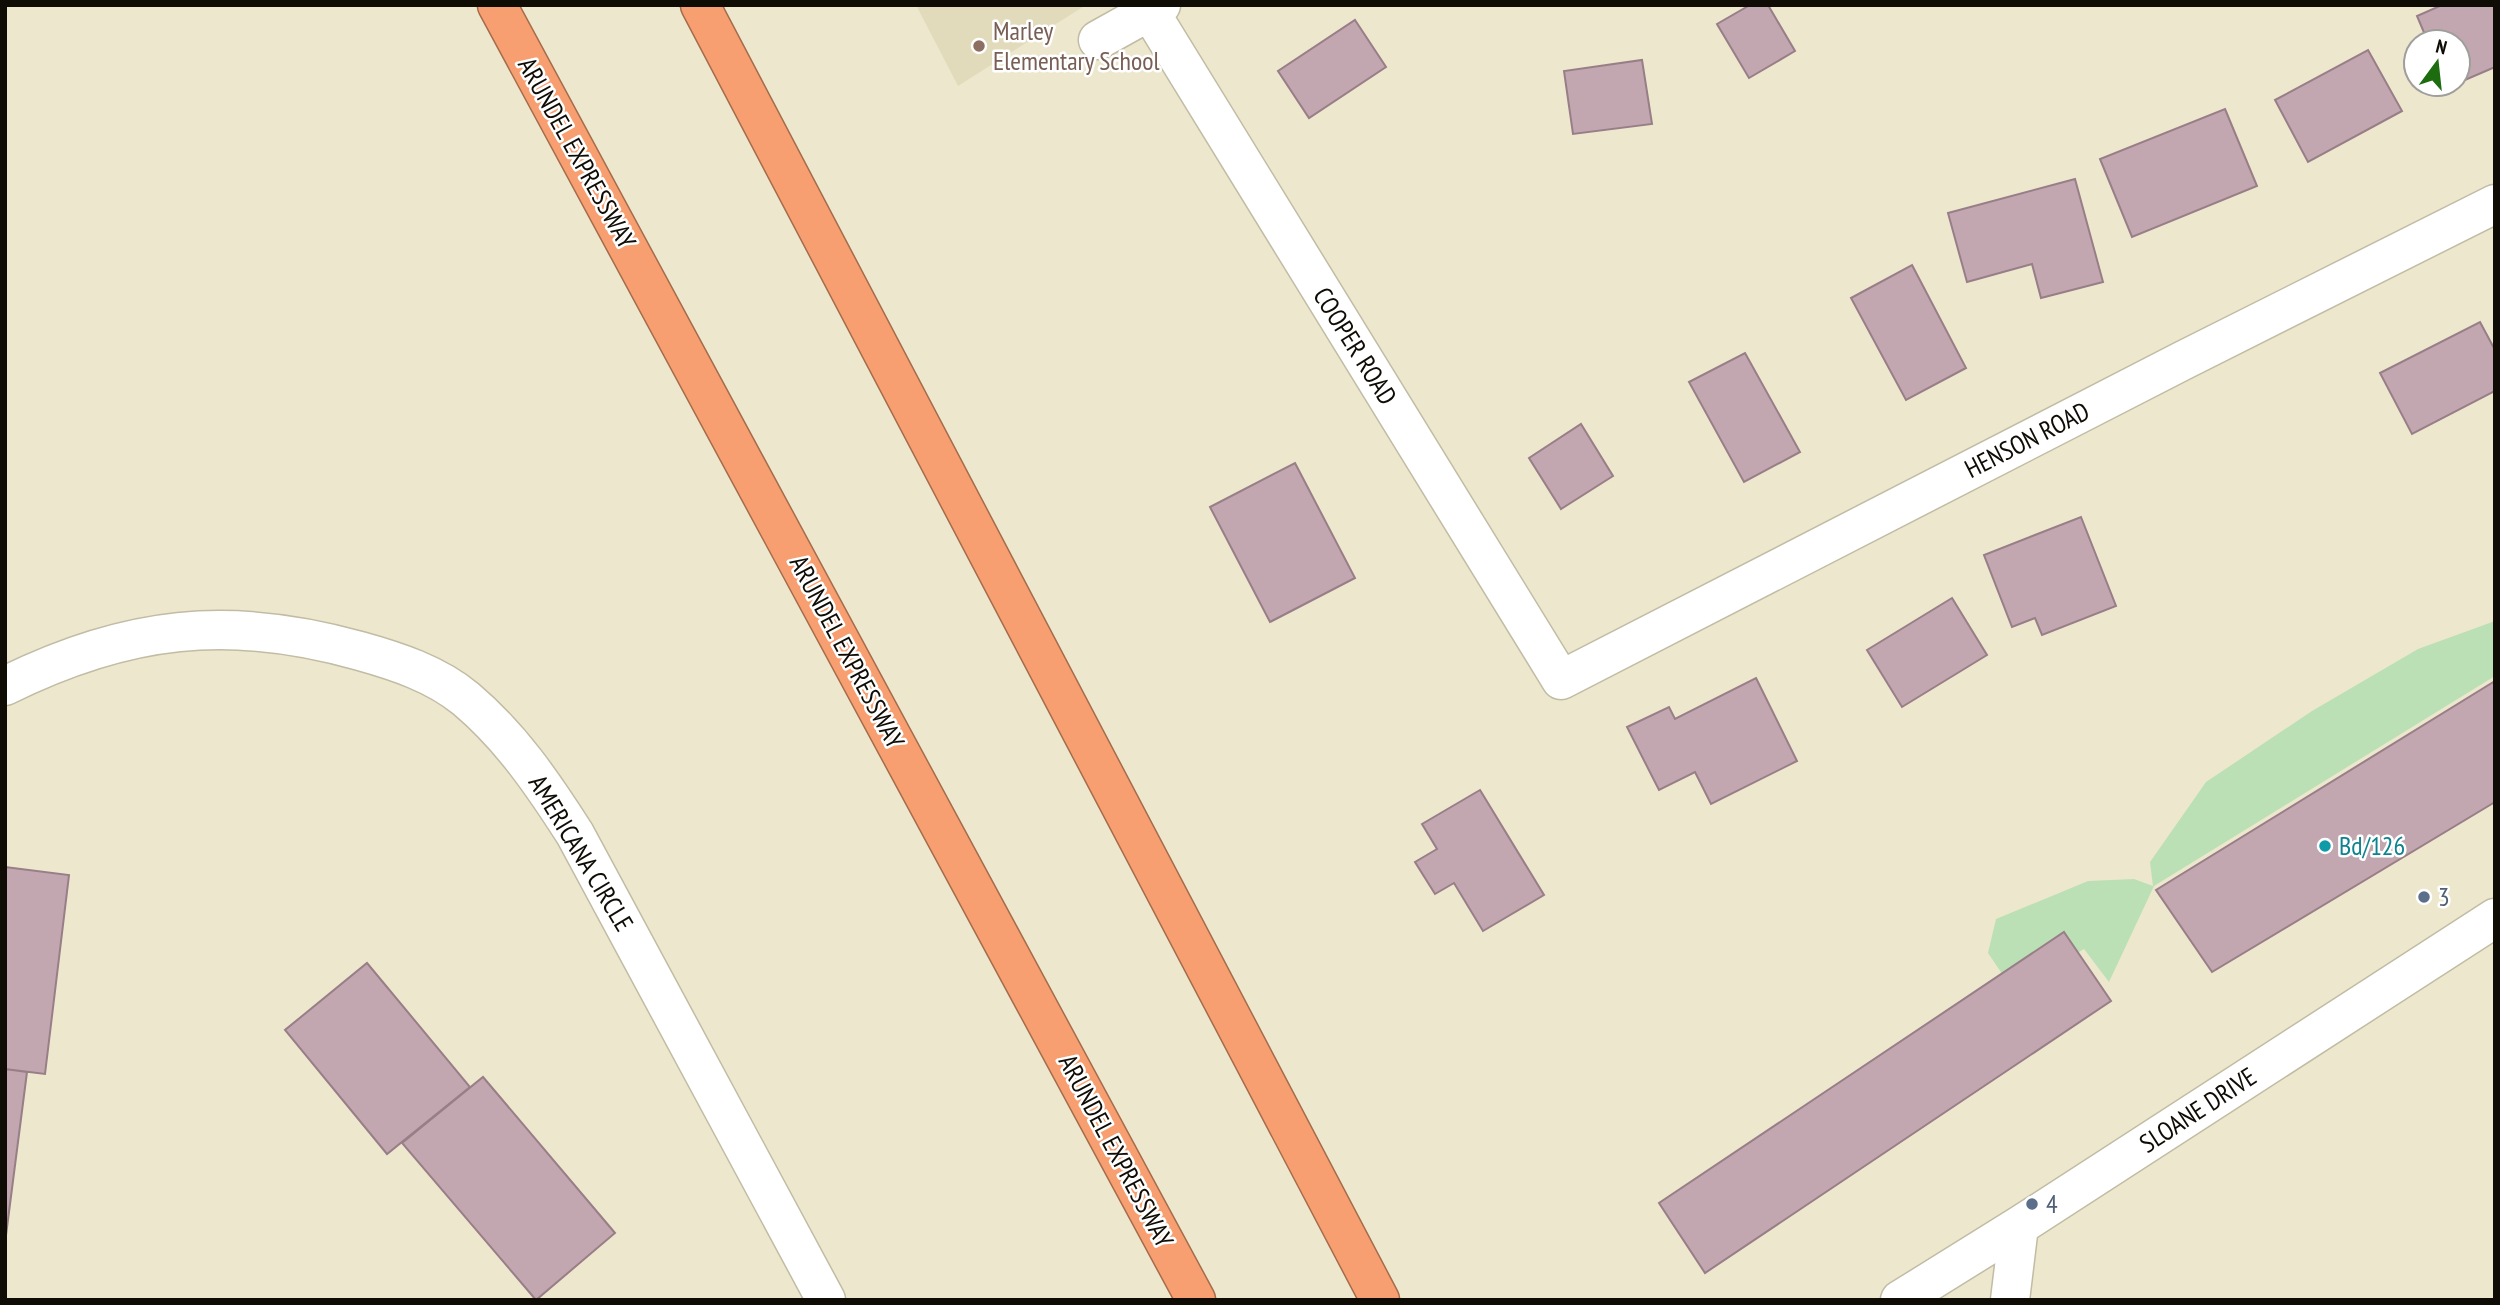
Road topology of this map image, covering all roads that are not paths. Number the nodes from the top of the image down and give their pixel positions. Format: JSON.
{"nodes":[{"id":1,"x":497,"y":5,"type":"edge"},
{"id":2,"x":700,"y":5,"type":"edge"},
{"id":3,"x":1155,"y":8,"type":"edge"},
{"id":4,"x":1098,"y":40,"type":"dead end"},
{"id":5,"x":2495,"y":204,"type":"edge"},
{"id":6,"x":1561,"y":680,"type":"joint"},
{"id":7,"x":5,"y":686,"type":"edge"},
{"id":8,"x":2495,"y":918,"type":"edge"},
{"id":9,"x":2019,"y":1226,"type":"junction"},
{"id":10,"x":826,"y":1300,"type":"edge"},
{"id":11,"x":1196,"y":1300,"type":"edge"},
{"id":12,"x":1380,"y":1300,"type":"edge"},
{"id":13,"x":1900,"y":1300,"type":"edge"},
{"id":14,"x":2010,"y":1300,"type":"edge"}],
"edges":[{"from":1,"to":11,"type":"highway","name":"ARUNDEL EXPRESSWAY"},
{"from":2,"to":12,"type":"highway"},
{"from":3,"to":4,"type":"street"},
{"from":3,"to":6,"type":"street","name":"COOPER ROAD"},
{"from":5,"to":6,"type":"street","name":"HENSON ROAD"},
{"from":7,"to":10,"type":"street","name":"AMERICANA CIRCLE"},
{"from":8,"to":9,"type":"street","name":"SLOANE DRIVE"},
{"from":9,"to":13,"type":"street","name":"SLOANE DRIVE"},
{"from":9,"to":14,"type":"street"}]}
